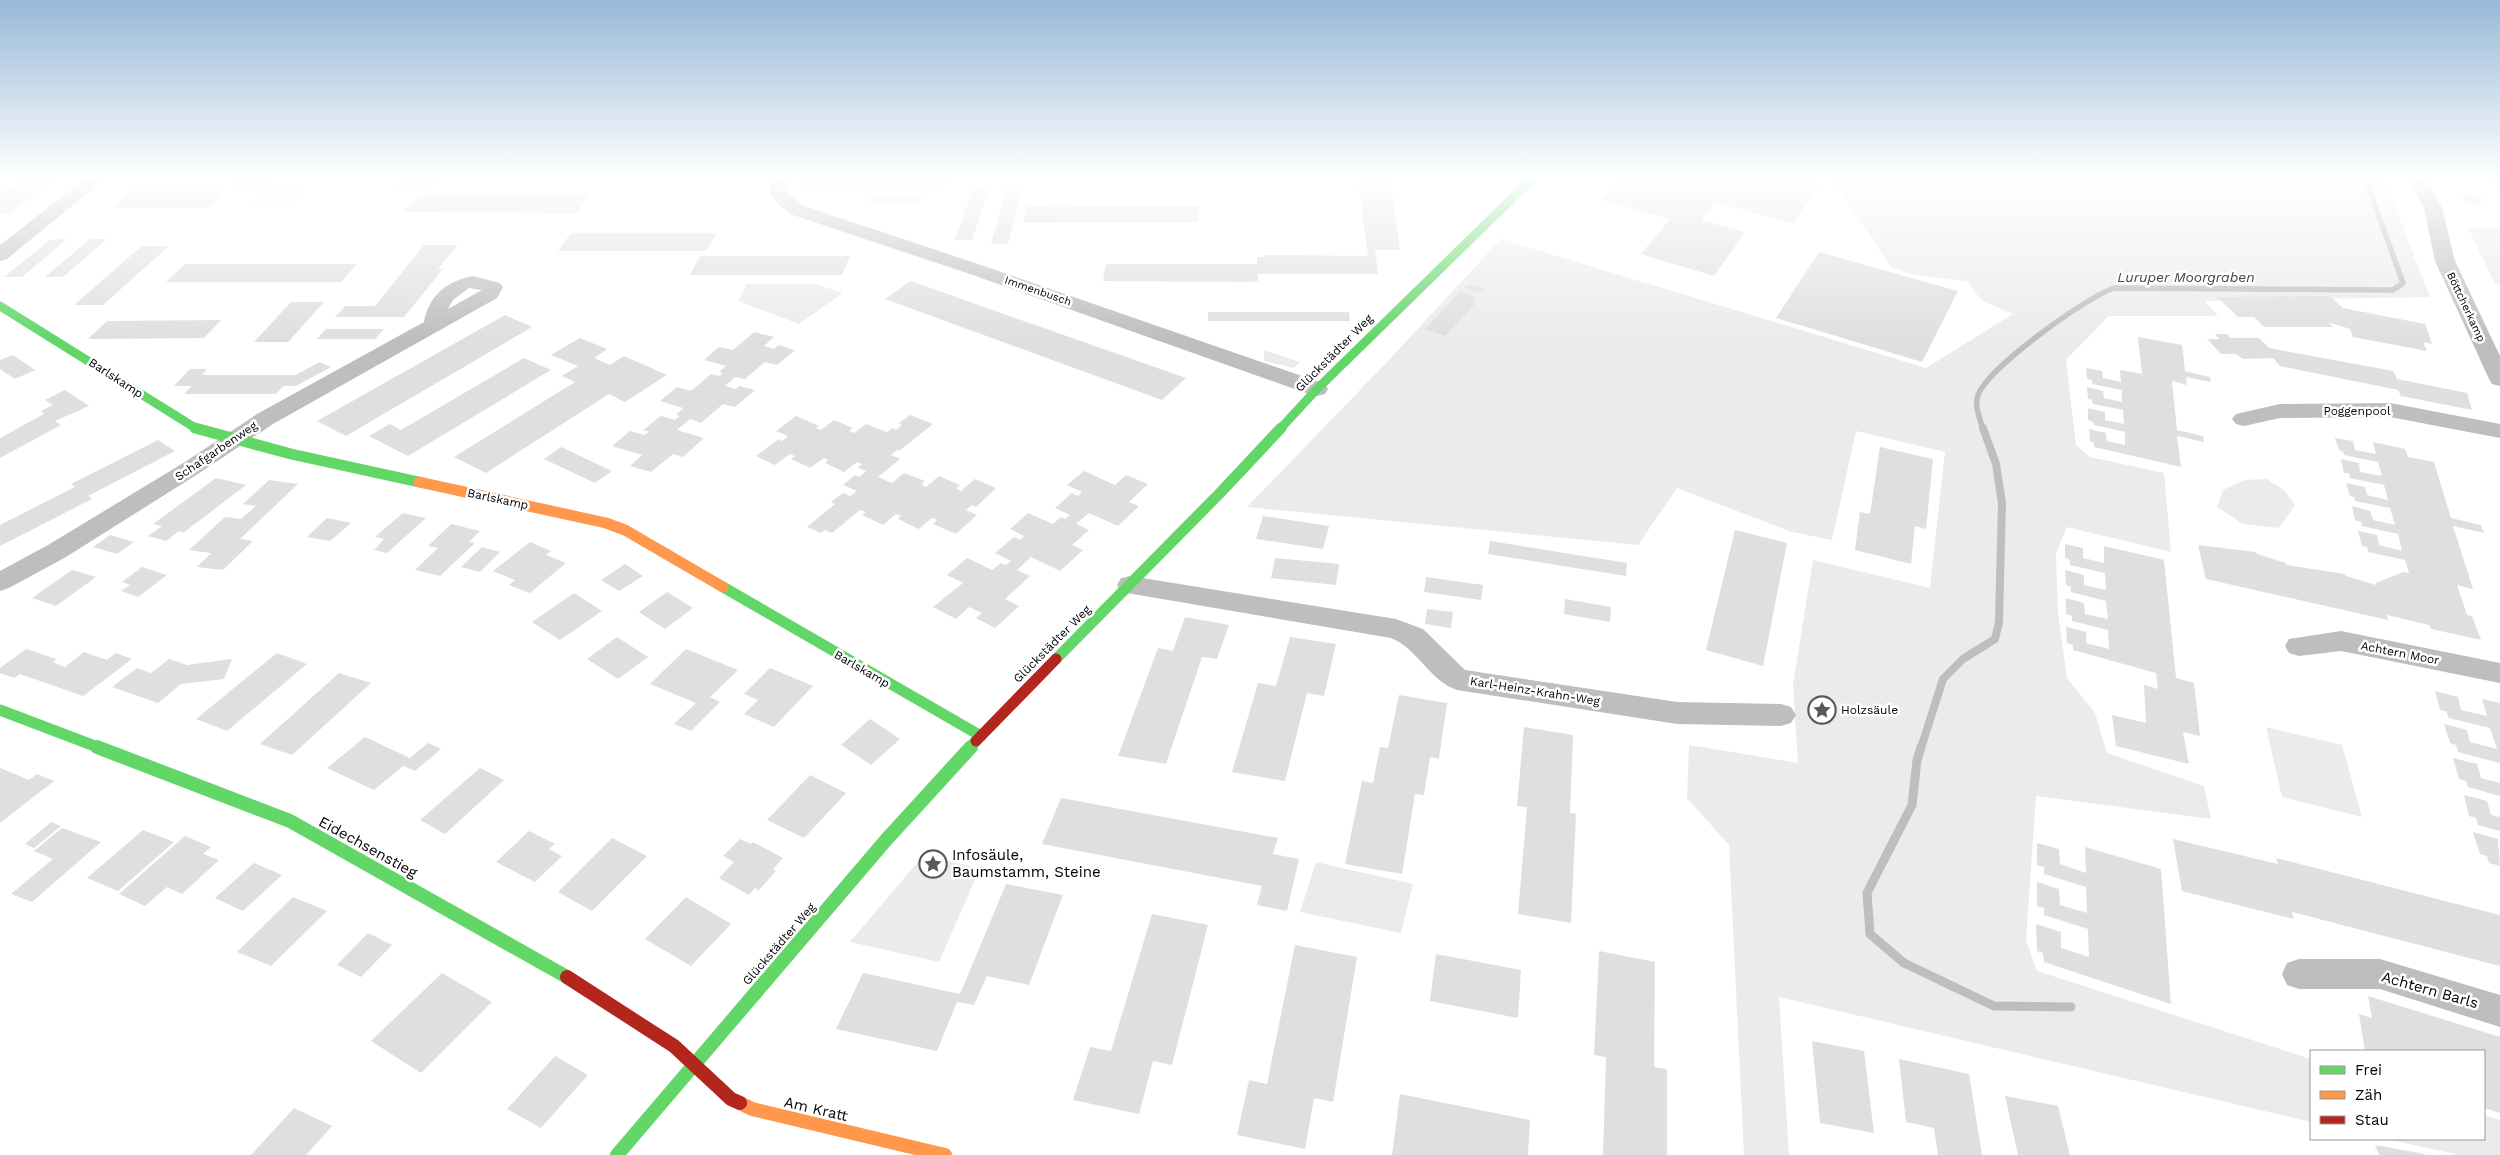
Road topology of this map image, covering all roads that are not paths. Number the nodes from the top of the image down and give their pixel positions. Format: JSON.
{"nodes":[{"id":1,"x":29,"y":232,"type":"edge"},
{"id":2,"x":862,"y":232,"type":"edge"},
{"id":3,"x":1478,"y":232,"type":"edge"},
{"id":4,"x":2438,"y":232,"type":"edge"},
{"id":5,"x":0,"y":255,"type":"edge"},
{"id":6,"x":0,"y":306,"type":"edge"},
{"id":7,"x":434,"y":324,"type":"dead end"},
{"id":8,"x":2500,"y":380,"type":"edge"},
{"id":9,"x":1317,"y":389,"type":"junction"},
{"id":10,"x":2244,"y":419,"type":"dead end"},
{"id":11,"x":2500,"y":431,"type":"edge"},
{"id":12,"x":234,"y":440,"type":"junction"},
{"id":13,"x":0,"y":582,"type":"edge"},
{"id":14,"x":1130,"y":584,"type":"junction"},
{"id":15,"x":2299,"y":646,"type":"dead end"},
{"id":16,"x":2500,"y":673,"type":"edge"},
{"id":17,"x":0,"y":710,"type":"edge"},
{"id":18,"x":1781,"y":716,"type":"dead end"},
{"id":19,"x":981,"y":736,"type":"junction"},
{"id":20,"x":2299,"y":974,"type":"dead end"},
{"id":21,"x":2500,"y":1011,"type":"edge"},
{"id":22,"x":694,"y":1065,"type":"junction"},
{"id":23,"x":617,"y":1155,"type":"edge"},
{"id":24,"x":945,"y":1155,"type":"edge"}],
"edges":[{"from":1,"to":5,"type":"street"},
{"from":2,"to":9,"type":"street","name":"Immenbusch"},
{"from":3,"to":9,"type":"street","name":"Glückstädter Weg"},
{"from":4,"to":8,"type":"street","name":"Böttcherkamp"},
{"from":6,"to":12,"type":"street","name":"Barlskamp"},
{"from":7,"to":12,"type":"street","name":"Schafgarbenweg"},
{"from":9,"to":14,"type":"street","name":"Glückstädter Weg"},
{"from":10,"to":11,"type":"street","name":"Poggenpool"},
{"from":12,"to":13,"type":"street","name":"Schafgarbenweg"},
{"from":12,"to":19,"type":"street","name":"Barlskamp"},
{"from":14,"to":18,"type":"street","name":"Karl-Heinz-Krahn-Weg"},
{"from":14,"to":19,"type":"street","name":"Glückstädter Weg"},
{"from":15,"to":16,"type":"street","name":"Achtern Moor"},
{"from":17,"to":22,"type":"street","name":"Eidechsenstieg"},
{"from":19,"to":22,"type":"street","name":"Glückstädter Weg"},
{"from":20,"to":21,"type":"street","name":"Achtern Barls"},
{"from":22,"to":23,"type":"street","name":"Glückstädter Weg"},
{"from":22,"to":24,"type":"street","name":"Am Kratt"}]}
